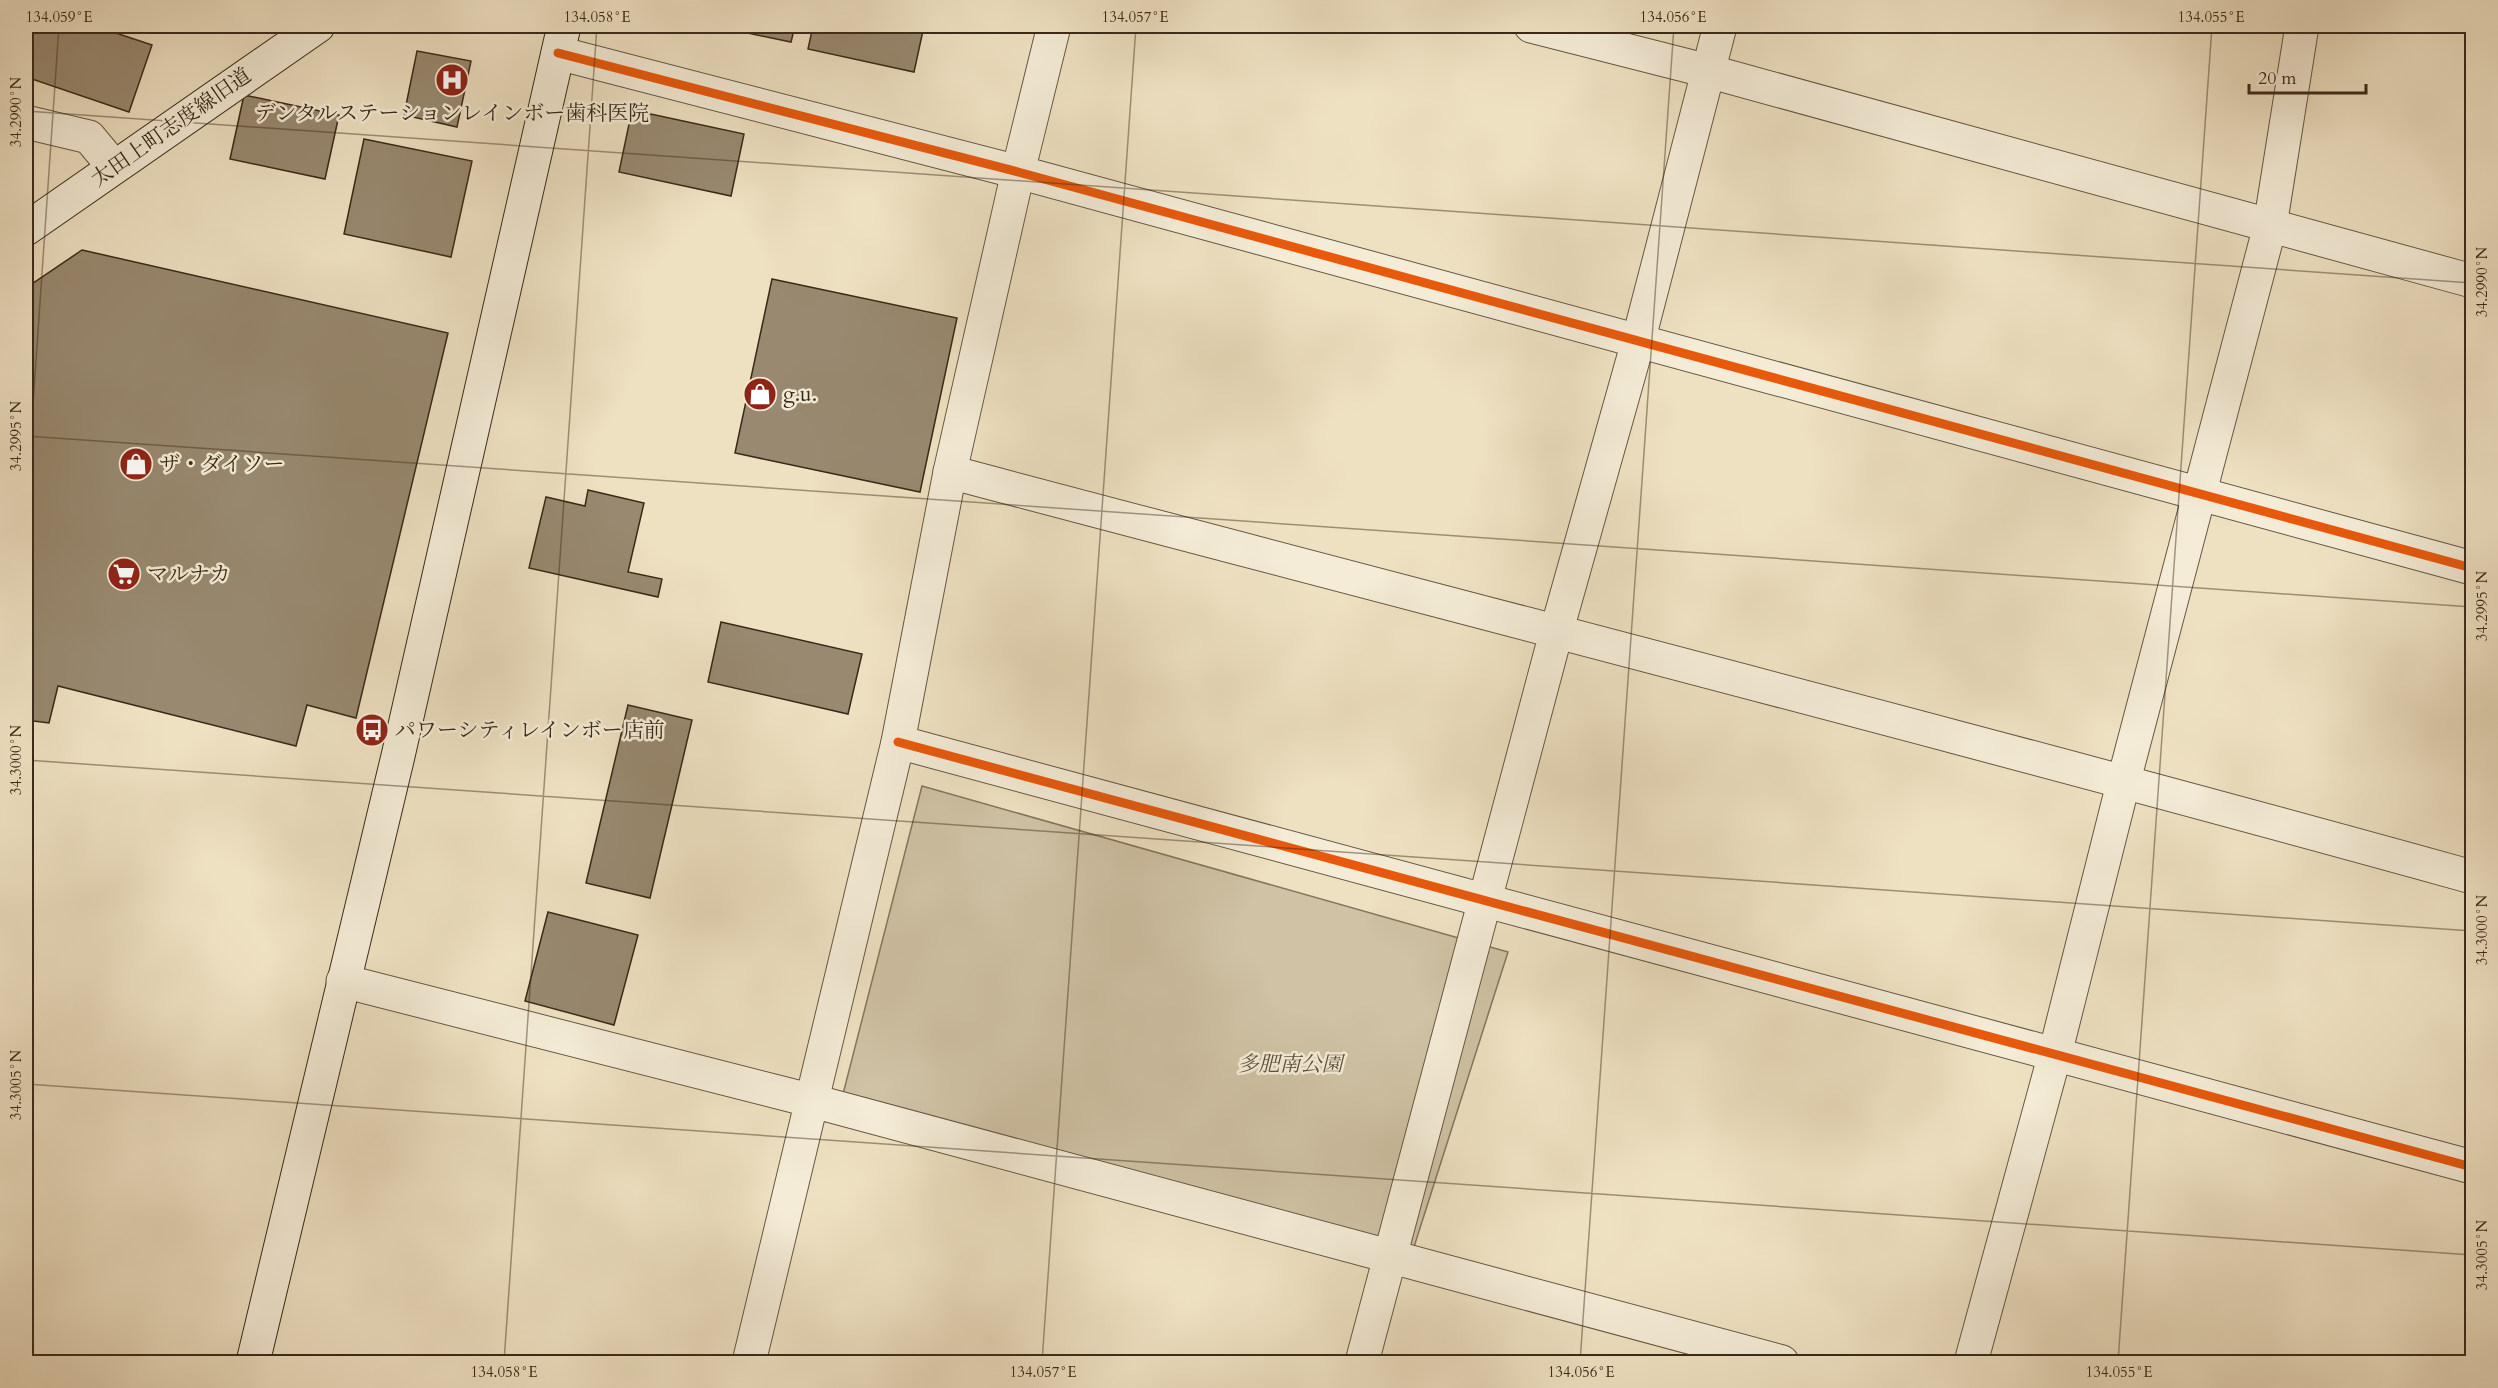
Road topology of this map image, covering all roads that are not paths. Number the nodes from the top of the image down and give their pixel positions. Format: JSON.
{"nodes":[{"id":1,"x":318,"y":26,"type":"edge"},
{"id":2,"x":1054,"y":26,"type":"edge"},
{"id":3,"x":1531,"y":26,"type":"edge"},
{"id":4,"x":1720,"y":26,"type":"edge"},
{"id":5,"x":2302,"y":26,"type":"edge"},
{"id":6,"x":561,"y":39,"type":"edge"},
{"id":7,"x":1708,"y":71,"type":"junction"},
{"id":8,"x":26,"y":122,"type":"edge"},
{"id":9,"x":114,"y":167,"type":"junction"},
{"id":10,"x":1018,"y":172,"type":"junction"},
{"id":11,"x":2270,"y":226,"type":"junction"},
{"id":12,"x":26,"y":229,"type":"edge"},
{"id":13,"x":2472,"y":281,"type":"edge"},
{"id":14,"x":1638,"y":342,"type":"junction"},
{"id":15,"x":950,"y":472,"type":"junction"},
{"id":16,"x":2201,"y":492,"type":"junction"},
{"id":17,"x":2472,"y":567,"type":"edge"},
{"id":18,"x":1556,"y":633,"type":"junction"},
{"id":19,"x":898,"y":742,"type":"junction"},
{"id":20,"x":2124,"y":780,"type":"junction"},
{"id":21,"x":2472,"y":877,"type":"edge"},
{"id":22,"x":1486,"y":902,"type":"junction"},
{"id":23,"x":343,"y":981,"type":"junction"},
{"id":24,"x":2055,"y":1054,"type":"junction"},
{"id":25,"x":813,"y":1101,"type":"junction"},
{"id":26,"x":2472,"y":1167,"type":"edge"},
{"id":27,"x":1391,"y":1259,"type":"junction"},
{"id":28,"x":253,"y":1362,"type":"edge"},
{"id":29,"x":749,"y":1362,"type":"edge"},
{"id":30,"x":1362,"y":1362,"type":"edge"},
{"id":31,"x":1782,"y":1362,"type":"edge"},
{"id":32,"x":1971,"y":1362,"type":"edge"}],
"edges":[{"from":1,"to":9,"type":"street","name":"太田上町志度線旧道"},
{"from":2,"to":10,"type":"street"},
{"from":3,"to":7,"type":"street"},
{"from":4,"to":7,"type":"street"},
{"from":5,"to":11,"type":"street"},
{"from":6,"to":10,"type":"street"},
{"from":6,"to":23,"type":"street"},
{"from":7,"to":11,"type":"street"},
{"from":7,"to":14,"type":"street"},
{"from":8,"to":9,"type":"street"},
{"from":9,"to":12,"type":"street","name":"太田上町志度線旧道"},
{"from":10,"to":14,"type":"street"},
{"from":10,"to":15,"type":"street"},
{"from":11,"to":13,"type":"street"},
{"from":11,"to":16,"type":"street"},
{"from":14,"to":16,"type":"street"},
{"from":14,"to":18,"type":"street"},
{"from":15,"to":18,"type":"street"},
{"from":15,"to":19,"type":"street"},
{"from":16,"to":17,"type":"street"},
{"from":16,"to":20,"type":"street"},
{"from":18,"to":20,"type":"street"},
{"from":18,"to":22,"type":"street"},
{"from":19,"to":22,"type":"street"},
{"from":19,"to":25,"type":"street"},
{"from":20,"to":21,"type":"street"},
{"from":20,"to":24,"type":"street"},
{"from":22,"to":24,"type":"street"},
{"from":22,"to":27,"type":"street"},
{"from":23,"to":25,"type":"street"},
{"from":23,"to":28,"type":"street"},
{"from":24,"to":26,"type":"street"},
{"from":24,"to":32,"type":"street"},
{"from":25,"to":27,"type":"street"},
{"from":25,"to":29,"type":"street"},
{"from":27,"to":30,"type":"street"},
{"from":27,"to":31,"type":"street"}]}
